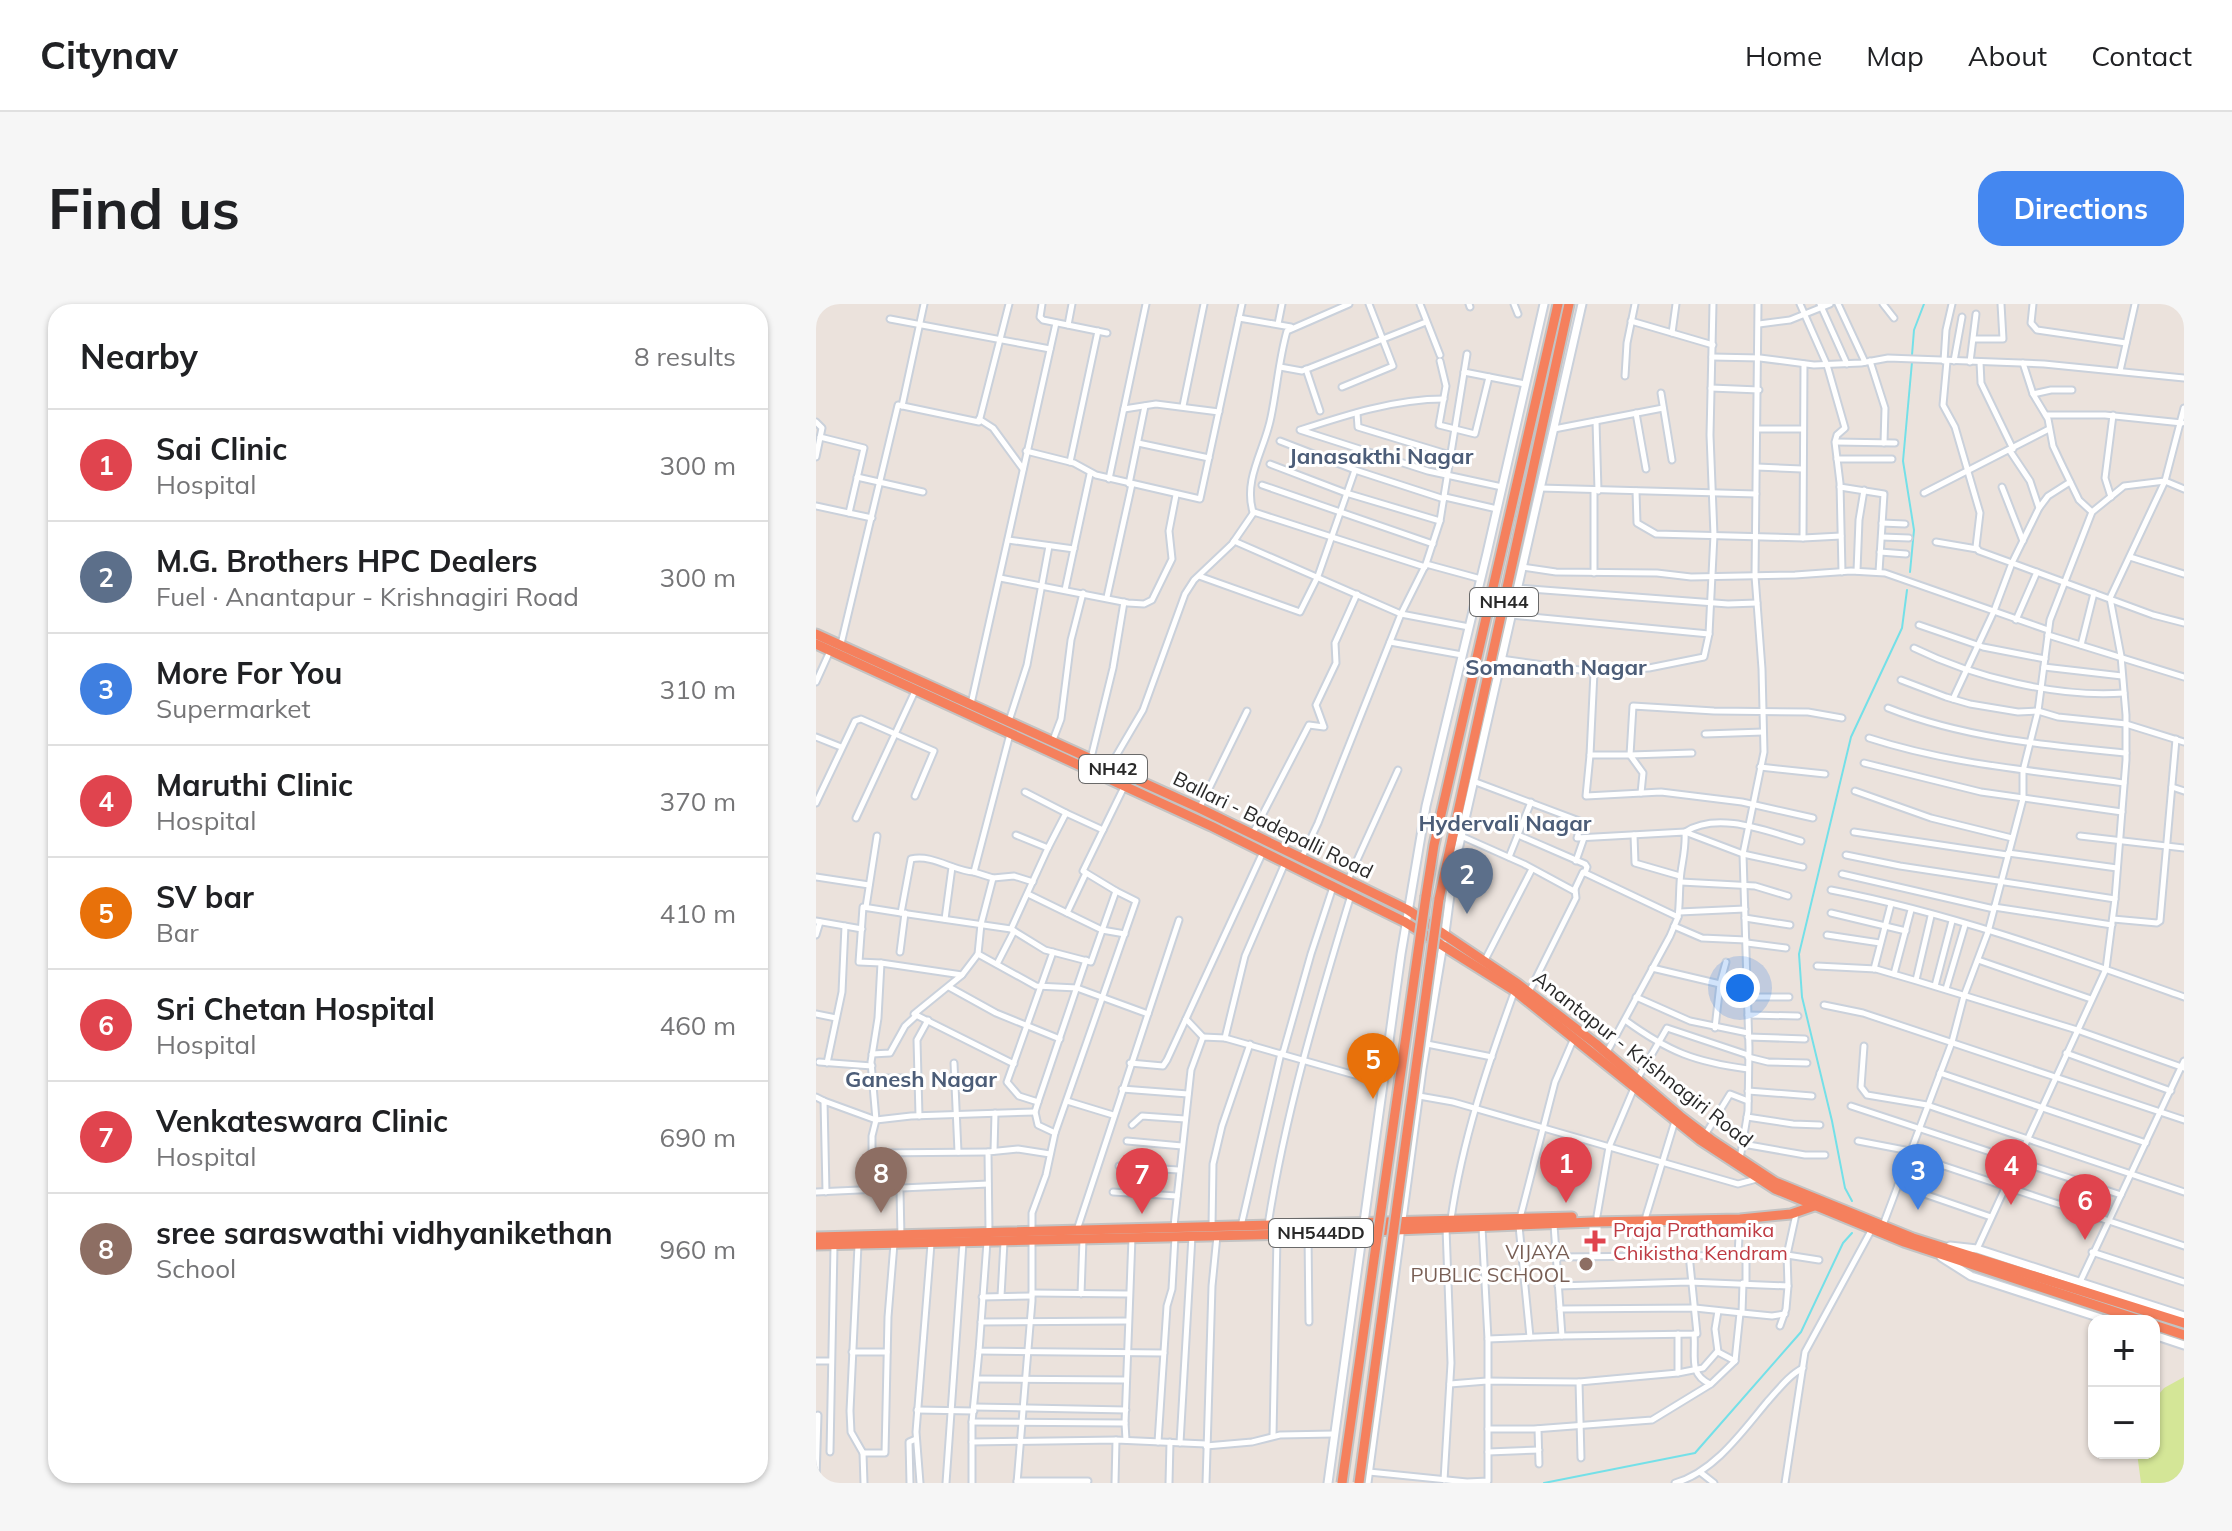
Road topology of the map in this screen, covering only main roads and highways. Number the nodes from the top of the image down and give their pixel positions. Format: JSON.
{"nodes":[{"id":1,"x":1558,"y":304,"type":"edge"},
{"id":2,"x":1569,"y":305,"type":"edge"},
{"id":3,"x":816,"y":634,"type":"edge"},
{"id":4,"x":816,"y":644,"type":"edge"},
{"id":5,"x":1256,"y":835,"type":"junction"},
{"id":6,"x":1258,"y":849,"type":"junction"},
{"id":7,"x":1408,"y":910,"type":"joint"},
{"id":8,"x":1405,"y":922,"type":"joint"},
{"id":9,"x":1445,"y":933,"type":"junction"},
{"id":10,"x":1443,"y":944,"type":"junction"},
{"id":11,"x":1516,"y":987,"type":"junction"},
{"id":12,"x":1527,"y":995,"type":"junction"},
{"id":13,"x":1637,"y":1082,"type":"junction"},
{"id":14,"x":1800,"y":1197,"type":"junction"},
{"id":15,"x":1819,"y":1204,"type":"junction"},
{"id":16,"x":1520,"y":1222,"type":"junction"},
{"id":17,"x":1448,"y":1223,"type":"junction"},
{"id":18,"x":1364,"y":1227,"type":"junction"},
{"id":19,"x":1214,"y":1231,"type":"junction"},
{"id":20,"x":1175,"y":1232,"type":"junction"},
{"id":21,"x":1080,"y":1234,"type":"junction"},
{"id":22,"x":1032,"y":1236,"type":"junction"},
{"id":23,"x":816,"y":1237,"type":"edge"},
{"id":24,"x":988,"y":1237,"type":"junction"},
{"id":25,"x":898,"y":1241,"type":"junction"},
{"id":26,"x":816,"y":1245,"type":"edge"},
{"id":27,"x":1934,"y":1249,"type":"junction"},
{"id":28,"x":2052,"y":1286,"type":"junction"},
{"id":29,"x":2127,"y":1315,"type":"edge"},
{"id":30,"x":2184,"y":1323,"type":"edge"},
{"id":31,"x":2160,"y":1327,"type":"edge"},
{"id":32,"x":2184,"y":1335,"type":"edge"},
{"id":33,"x":1342,"y":1483,"type":"edge"},
{"id":34,"x":1359,"y":1483,"type":"edge"}],
"edges":[{"from":1,"to":33,"type":"highway","number":"NH44","bridge":true},
{"from":2,"to":34,"type":"highway","number":"NH44","bridge":true},
{"from":3,"to":5,"type":"highway","name":"Ballari - Badepalli Road","number":"NH42"},
{"from":4,"to":6,"type":"highway","name":"Ballari - Badepalli Road","number":"NH42"},
{"from":5,"to":6,"type":"highway"},
{"from":5,"to":7,"type":"highway","name":"Ballari - Badepalli Road","number":"NH42"},
{"from":6,"to":8,"type":"highway","name":"Ballari - Badepalli Road","number":"NH42"},
{"from":7,"to":9,"type":"highway","name":"Anantapur - Krishnagiri Road","number":"NH42"},
{"from":8,"to":10,"type":"highway","name":"Anantapur - Krishnagiri Road","number":"NH42"},
{"from":9,"to":10,"type":"highway"},
{"from":9,"to":11,"type":"highway","name":"Anantapur - Krishnagiri Road"},
{"from":10,"to":11,"type":"highway","name":"Anantapur - Krishnagiri Road"},
{"from":11,"to":12,"type":"highway","name":"Anantapur - Krishnagiri Road"},
{"from":12,"to":13,"type":"highway","name":"Anantapur - Krishnagiri Road"},
{"from":12,"to":13,"type":"highway","name":"Anantapur - Krishnagiri Road"},
{"from":13,"to":14,"type":"highway","name":"Anantapur - Krishnagiri Road"},
{"from":13,"to":14,"type":"highway","name":"Anantapur - Krishnagiri Road"},
{"from":14,"to":15,"type":"highway","name":"Anantapur - Krishnagiri Road"},
{"from":14,"to":16,"type":"highway","number":"NH544DD"},
{"from":15,"to":16,"type":"highway","number":"NH544DD"},
{"from":15,"to":27,"type":"highway","name":"Anantapur - Krishnagiri Road"},
{"from":15,"to":27,"type":"highway","name":"Anantapur - Krishnagiri Road"},
{"from":16,"to":17,"type":"highway","number":"NH544DD"},
{"from":16,"to":17,"type":"highway","number":"NH544DD"},
{"from":17,"to":18,"type":"highway","number":"NH544DD"},
{"from":18,"to":19,"type":"highway","number":"NH544DD"},
{"from":18,"to":19,"type":"highway","number":"NH544DD"},
{"from":19,"to":20,"type":"highway","number":"NH544DD"},
{"from":19,"to":20,"type":"highway","number":"NH544DD"},
{"from":20,"to":21,"type":"highway","number":"NH544DD"},
{"from":20,"to":21,"type":"highway","number":"NH544DD"},
{"from":21,"to":22,"type":"highway","number":"NH544DD"},
{"from":22,"to":24,"type":"highway","number":"NH544DD"},
{"from":22,"to":24,"type":"highway","number":"NH544DD"},
{"from":23,"to":25,"type":"highway","number":"NH544DD"},
{"from":24,"to":25,"type":"highway","number":"NH544DD"},
{"from":24,"to":25,"type":"highway","number":"NH544DD"},
{"from":25,"to":26,"type":"highway","number":"NH544DD"},
{"from":27,"to":28,"type":"highway","name":"Anantapur - Krishnagiri Road"},
{"from":28,"to":29,"type":"highway"},
{"from":28,"to":30,"type":"highway","name":"Anantapur - Krishnagiri Road"},
{"from":31,"to":32,"type":"highway"}]}
